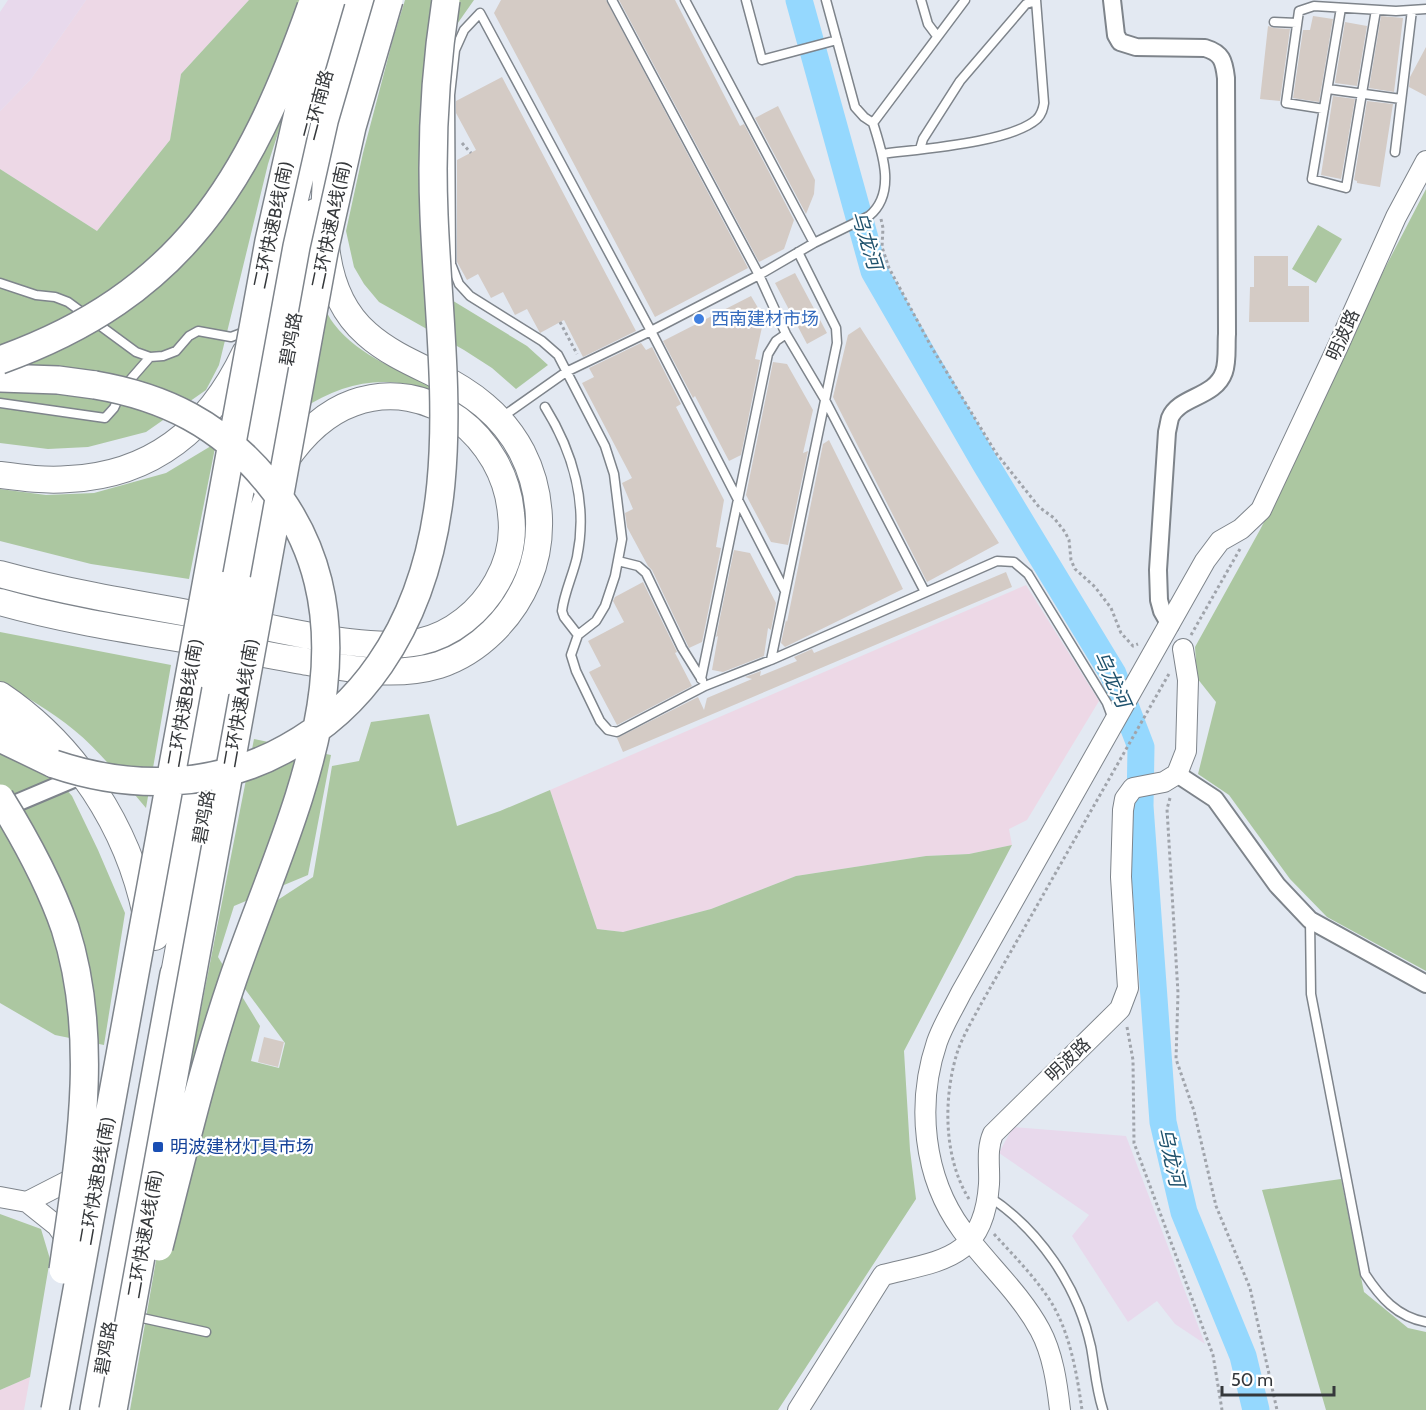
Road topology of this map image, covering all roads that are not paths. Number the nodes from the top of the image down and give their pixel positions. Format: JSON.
{"nodes":[{"id":1,"x":313,"y":0,"type":"edge"},
{"id":2,"x":330,"y":0,"type":"edge"},
{"id":3,"x":348,"y":0,"type":"edge"},
{"id":4,"x":372,"y":0,"type":"edge"},
{"id":5,"x":389,"y":0,"type":"edge"},
{"id":6,"x":446,"y":0,"type":"edge"},
{"id":7,"x":612,"y":0,"type":"edge"},
{"id":8,"x":685,"y":0,"type":"edge"},
{"id":9,"x":746,"y":0,"type":"edge"},
{"id":10,"x":826,"y":0,"type":"edge"},
{"id":11,"x":921,"y":0,"type":"edge"},
{"id":12,"x":965,"y":0,"type":"edge"},
{"id":13,"x":1112,"y":0,"type":"edge"},
{"id":14,"x":1036,"y":1,"type":"edge"},
{"id":15,"x":1341,"y":8,"type":"junction"},
{"id":16,"x":1426,"y":9,"type":"edge"},
{"id":17,"x":1376,"y":10,"type":"junction"},
{"id":18,"x":1412,"y":10,"type":"junction"},
{"id":19,"x":1274,"y":22,"type":"dead end"},
{"id":20,"x":1297,"y":23,"type":"junction"},
{"id":21,"x":937,"y":36,"type":"junction"},
{"id":22,"x":837,"y":40,"type":"junction"},
{"id":23,"x":1328,"y":89,"type":"junction"},
{"id":24,"x":1362,"y":94,"type":"junction"},
{"id":25,"x":1401,"y":99,"type":"junction"},
{"id":26,"x":1324,"y":109,"type":"junction"},
{"id":27,"x":873,"y":123,"type":"junction"},
{"id":28,"x":920,"y":149,"type":"junction"},
{"id":29,"x":1395,"y":152,"type":"dead end"},
{"id":30,"x":328,"y":153,"type":"junction"},
{"id":31,"x":882,"y":154,"type":"junction"},
{"id":32,"x":1426,"y":161,"type":"edge"},
{"id":33,"x":293,"y":211,"type":"junction"},
{"id":34,"x":814,"y":243,"type":"junction"},
{"id":35,"x":798,"y":252,"type":"junction"},
{"id":36,"x":759,"y":275,"type":"junction"},
{"id":37,"x":0,"y":283,"type":"edge"},
{"id":38,"x":257,"y":326,"type":"junction"},
{"id":39,"x":651,"y":331,"type":"junction"},
{"id":40,"x":786,"y":334,"type":"junction"},
{"id":41,"x":150,"y":357,"type":"junction"},
{"id":42,"x":0,"y":360,"type":"edge"},
{"id":43,"x":566,"y":372,"type":"junction"},
{"id":44,"x":0,"y":378,"type":"edge"},
{"id":45,"x":824,"y":398,"type":"junction"},
{"id":46,"x":0,"y":403,"type":"edge"},
{"id":47,"x":545,"y":407,"type":"dead end"},
{"id":48,"x":499,"y":419,"type":"junction"},
{"id":49,"x":0,"y":475,"type":"edge"},
{"id":50,"x":737,"y":498,"type":"junction"},
{"id":51,"x":252,"y":551,"type":"junction"},
{"id":52,"x":618,"y":561,"type":"junction"},
{"id":53,"x":0,"y":574,"type":"edge"},
{"id":54,"x":234,"y":587,"type":"junction"},
{"id":55,"x":785,"y":591,"type":"junction"},
{"id":56,"x":925,"y":592,"type":"junction"},
{"id":57,"x":0,"y":602,"type":"edge"},
{"id":58,"x":1170,"y":625,"type":"junction"},
{"id":59,"x":578,"y":635,"type":"junction"},
{"id":60,"x":1183,"y":649,"type":"road end"},
{"id":61,"x":771,"y":660,"type":"junction"},
{"id":62,"x":218,"y":678,"type":"junction"},
{"id":63,"x":703,"y":682,"type":"junction"},
{"id":64,"x":0,"y":695,"type":"edge"},
{"id":65,"x":1115,"y":720,"type":"junction"},
{"id":66,"x":0,"y":722,"type":"edge"},
{"id":67,"x":0,"y":738,"type":"edge"},
{"id":68,"x":80,"y":770,"type":"junction"},
{"id":69,"x":1170,"y":778,"type":"junction"},
{"id":70,"x":0,"y":798,"type":"edge"},
{"id":71,"x":0,"y":810,"type":"edge"},
{"id":72,"x":1310,"y":920,"type":"junction"},
{"id":73,"x":148,"y":969,"type":"junction"},
{"id":74,"x":174,"y":974,"type":"joint"},
{"id":75,"x":1426,"y":984,"type":"edge"},
{"id":76,"x":113,"y":1147,"type":"junction"},
{"id":77,"x":987,"y":1196,"type":"junction"},
{"id":78,"x":0,"y":1197,"type":"edge"},
{"id":79,"x":27,"y":1202,"type":"junction"},
{"id":80,"x":970,"y":1241,"type":"junction"},
{"id":81,"x":90,"y":1272,"type":"junction"},
{"id":82,"x":112,"y":1311,"type":"junction"},
{"id":83,"x":1426,"y":1322,"type":"edge"},
{"id":84,"x":206,"y":1332,"type":"dead end"},
{"id":85,"x":43,"y":1410,"type":"edge"},
{"id":86,"x":55,"y":1410,"type":"edge"},
{"id":87,"x":66,"y":1410,"type":"edge"},
{"id":88,"x":94,"y":1410,"type":"edge"},
{"id":89,"x":113,"y":1410,"type":"edge"},
{"id":90,"x":118,"y":1410,"type":"edge"},
{"id":91,"x":798,"y":1410,"type":"edge"},
{"id":92,"x":1060,"y":1410,"type":"edge"},
{"id":93,"x":1103,"y":1410,"type":"edge"}],
"edges":[{"from":1,"to":42,"type":"highway","bridge":true},
{"from":2,"to":86,"type":"highway","name":"二环快速B线(南)","bridge":true},
{"from":3,"to":33,"type":"main road","name":"二环南路"},
{"from":4,"to":30,"type":"main road","name":"二环南路"},
{"from":5,"to":89,"type":"highway","name":"二环快速A线(南)","bridge":true},
{"from":6,"to":67,"type":"highway","bridge":true},
{"from":7,"to":36,"type":"lane"},
{"from":8,"to":34,"type":"lane"},
{"from":9,"to":22,"type":"lane"},
{"from":10,"to":22,"type":"lane"},
{"from":11,"to":21,"type":"lane"},
{"from":12,"to":21,"type":"lane"},
{"from":13,"to":58,"type":"street"},
{"from":14,"to":28,"type":"lane"},
{"from":14,"to":28,"type":"lane"},
{"from":15,"to":17,"type":"lane"},
{"from":15,"to":20,"type":"lane"},
{"from":15,"to":23,"type":"lane"},
{"from":16,"to":18,"type":"lane"},
{"from":17,"to":18,"type":"lane"},
{"from":17,"to":24,"type":"lane"},
{"from":18,"to":25,"type":"lane"},
{"from":19,"to":20,"type":"lane"},
{"from":20,"to":26,"type":"lane"},
{"from":21,"to":27,"type":"lane"},
{"from":22,"to":27,"type":"lane"},
{"from":23,"to":24,"type":"lane"},
{"from":23,"to":26,"type":"lane"},
{"from":24,"to":25,"type":"lane"},
{"from":24,"to":26,"type":"lane"},
{"from":25,"to":29,"type":"lane"},
{"from":27,"to":31,"type":"lane"},
{"from":28,"to":31,"type":"lane"},
{"from":30,"to":48,"type":"main road"},
{"from":30,"to":51,"type":"main road","name":"碧鸡路"},
{"from":31,"to":34,"type":"lane"},
{"from":32,"to":58,"type":"street","name":"明波路"},
{"from":33,"to":38,"type":"main road"},
{"from":33,"to":54,"type":"main road","name":"碧鸡路"},
{"from":34,"to":35,"type":"lane"},
{"from":35,"to":36,"type":"lane"},
{"from":35,"to":45,"type":"lane"},
{"from":36,"to":39,"type":"lane"},
{"from":36,"to":40,"type":"lane"},
{"from":37,"to":41,"type":"lane"},
{"from":38,"to":41,"type":"lane"},
{"from":38,"to":49,"type":"main road"},
{"from":39,"to":43,"type":"lane"},
{"from":39,"to":43,"type":"lane"},
{"from":39,"to":50,"type":"lane"},
{"from":40,"to":45,"type":"lane"},
{"from":40,"to":50,"type":"lane"},
{"from":41,"to":46,"type":"lane"},
{"from":43,"to":48,"type":"lane"},
{"from":43,"to":52,"type":"lane"},
{"from":44,"to":90,"type":"highway","bridge":true},
{"from":45,"to":55,"type":"lane"},
{"from":45,"to":56,"type":"lane"},
{"from":47,"to":59,"type":"lane"},
{"from":48,"to":57,"type":"main road"},
{"from":50,"to":55,"type":"lane"},
{"from":50,"to":63,"type":"lane"},
{"from":51,"to":53,"type":"main road"},
{"from":51,"to":54,"type":"main road","name":"碧鸡路"},
{"from":52,"to":59,"type":"lane"},
{"from":52,"to":63,"type":"lane"},
{"from":54,"to":62,"type":"main road","name":"碧鸡路","bridge":true},
{"from":55,"to":61,"type":"lane"},
{"from":56,"to":61,"type":"lane"},
{"from":56,"to":65,"type":"lane"},
{"from":58,"to":65,"type":"street"},
{"from":59,"to":63,"type":"lane"},
{"from":60,"to":69,"type":"street"},
{"from":61,"to":63,"type":"lane"},
{"from":62,"to":73,"type":"main road","name":"碧鸡路"},
{"from":62,"to":74,"type":"main road","name":"碧鸡路"},
{"from":64,"to":68,"type":"main road"},
{"from":65,"to":80,"type":"street"},
{"from":66,"to":68,"type":"main road"},
{"from":68,"to":71,"type":"street"},
{"from":68,"to":73,"type":"main road"},
{"from":69,"to":72,"type":"street"},
{"from":69,"to":77,"type":"street","name":"明波路"},
{"from":70,"to":85,"type":"highway","bridge":true},
{"from":72,"to":75,"type":"street"},
{"from":72,"to":83,"type":"lane"},
{"from":73,"to":76,"type":"highway","name":"碧鸡路"},
{"from":74,"to":82,"type":"highway","name":"碧鸡路"},
{"from":76,"to":79,"type":"street"},
{"from":76,"to":81,"type":"highway","name":"碧鸡路"},
{"from":77,"to":80,"type":"street","name":"明波路"},
{"from":77,"to":93,"type":"lane"},
{"from":78,"to":79,"type":"street"},
{"from":79,"to":81,"type":"street"},
{"from":80,"to":91,"type":"street","name":"明波路"},
{"from":80,"to":92,"type":"street"},
{"from":81,"to":87,"type":"highway","name":"碧鸡路"},
{"from":82,"to":84,"type":"lane"},
{"from":82,"to":88,"type":"highway","name":"碧鸡路"}]}
